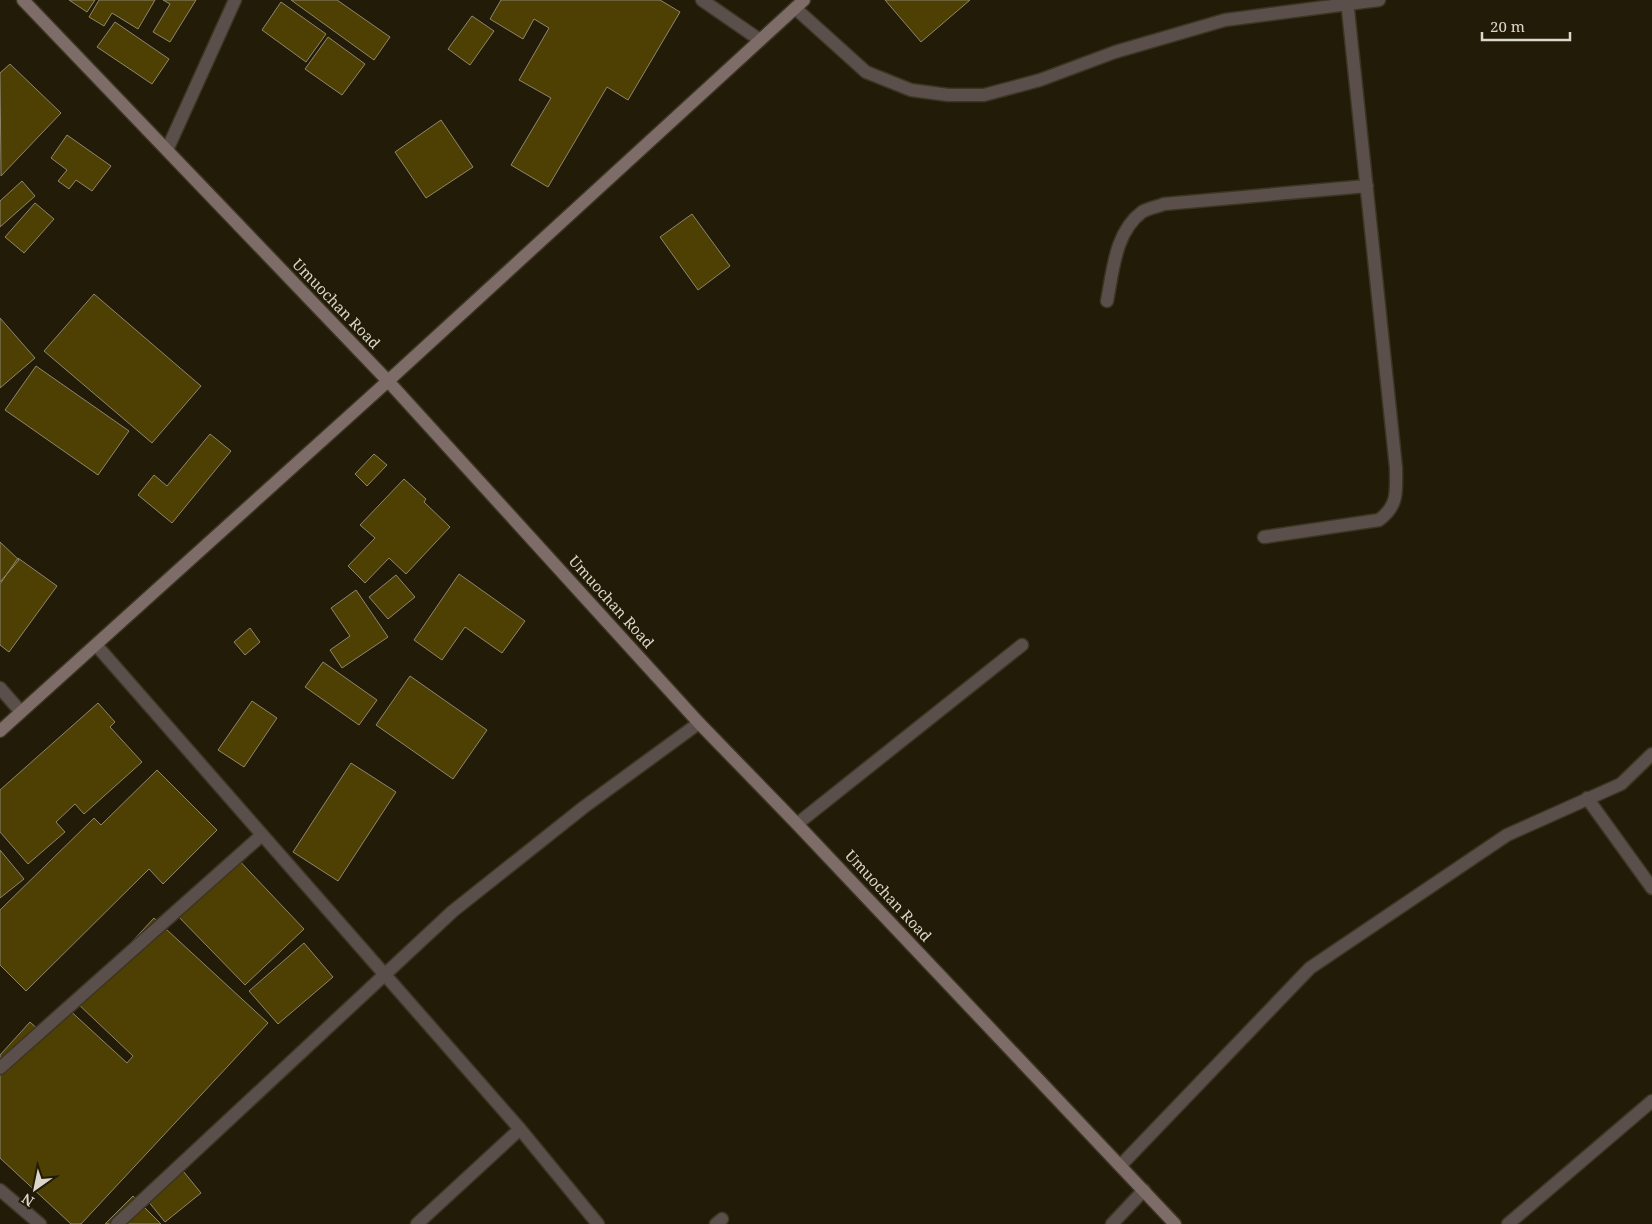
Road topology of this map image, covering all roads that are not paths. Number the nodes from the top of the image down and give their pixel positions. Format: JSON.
{"nodes":[{"id":1,"x":23,"y":0,"type":"edge"},
{"id":2,"x":235,"y":0,"type":"edge"},
{"id":3,"x":702,"y":0,"type":"edge"},
{"id":4,"x":1379,"y":0,"type":"edge"},
{"id":5,"x":1347,"y":3,"type":"edge"},
{"id":6,"x":799,"y":4,"type":"edge"},
{"id":7,"x":760,"y":40,"type":"junction"},
{"id":8,"x":167,"y":150,"type":"junction"},
{"id":9,"x":1367,"y":186,"type":"junction"},
{"id":10,"x":1107,"y":301,"type":"dead end"},
{"id":11,"x":388,"y":381,"type":"junction"},
{"id":12,"x":1264,"y":537,"type":"dead end"},
{"id":13,"x":1022,"y":645,"type":"dead end"},
{"id":14,"x":97,"y":646,"type":"junction"},
{"id":15,"x":0,"y":688,"type":"edge"},
{"id":16,"x":21,"y":712,"type":"junction"},
{"id":17,"x":699,"y":723,"type":"junction"},
{"id":18,"x":0,"y":731,"type":"edge"},
{"id":19,"x":1652,"y":754,"type":"edge"},
{"id":20,"x":1588,"y":798,"type":"junction"},
{"id":21,"x":797,"y":824,"type":"junction"},
{"id":22,"x":262,"y":835,"type":"junction"},
{"id":23,"x":1652,"y":888,"type":"edge"},
{"id":24,"x":384,"y":973,"type":"junction"},
{"id":25,"x":0,"y":1068,"type":"edge"},
{"id":26,"x":1652,"y":1101,"type":"edge"},
{"id":27,"x":520,"y":1129,"type":"junction"},
{"id":28,"x":1121,"y":1165,"type":"junction"},
{"id":29,"x":0,"y":1190,"type":"edge"},
{"id":30,"x":1144,"y":1190,"type":"junction"},
{"id":31,"x":40,"y":1224,"type":"edge"},
{"id":32,"x":117,"y":1224,"type":"edge"},
{"id":33,"x":417,"y":1224,"type":"edge"},
{"id":34,"x":598,"y":1224,"type":"edge"},
{"id":35,"x":1112,"y":1224,"type":"edge"},
{"id":36,"x":1176,"y":1224,"type":"edge"},
{"id":37,"x":1508,"y":1224,"type":"edge"}],
"edges":[{"from":1,"to":8,"type":"street","name":"Umuochan Road"},
{"from":2,"to":8,"type":"street"},
{"from":3,"to":7,"type":"street"},
{"from":4,"to":5,"type":"street"},
{"from":5,"to":6,"type":"street"},
{"from":5,"to":9,"type":"street"},
{"from":6,"to":7,"type":"street"},
{"from":7,"to":11,"type":"street"},
{"from":8,"to":11,"type":"street","name":"Umuochan Road"},
{"from":9,"to":10,"type":"street"},
{"from":9,"to":12,"type":"street"},
{"from":11,"to":14,"type":"street"},
{"from":11,"to":17,"type":"street","name":"Umuochan Road"},
{"from":13,"to":21,"type":"street"},
{"from":14,"to":16,"type":"street"},
{"from":14,"to":22,"type":"street"},
{"from":15,"to":16,"type":"street"},
{"from":16,"to":18,"type":"street"},
{"from":17,"to":21,"type":"street","name":"Umuochan Road"},
{"from":17,"to":24,"type":"street"},
{"from":19,"to":20,"type":"street"},
{"from":20,"to":23,"type":"street"},
{"from":20,"to":28,"type":"street"},
{"from":21,"to":28,"type":"street","name":"Umuochan Road"},
{"from":22,"to":24,"type":"street"},
{"from":22,"to":25,"type":"street"},
{"from":24,"to":27,"type":"street"},
{"from":24,"to":32,"type":"street"},
{"from":26,"to":37,"type":"street"},
{"from":27,"to":33,"type":"street"},
{"from":27,"to":34,"type":"street"},
{"from":28,"to":30,"type":"street","name":"Umuochan Road"},
{"from":29,"to":31,"type":"street"},
{"from":30,"to":35,"type":"street"},
{"from":30,"to":36,"type":"street","name":"Umuochan Road"}]}
